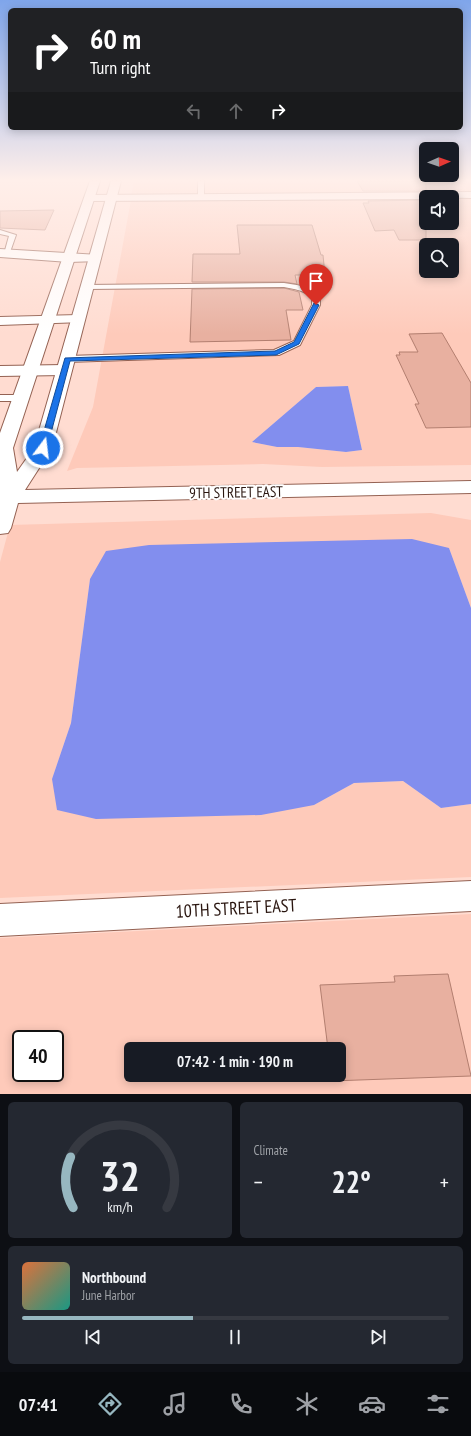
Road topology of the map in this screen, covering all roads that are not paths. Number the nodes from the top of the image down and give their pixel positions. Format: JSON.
{"nodes":[{"id":1,"x":0,"y":232,"type":"edge"},
{"id":2,"x":78,"y":232,"type":"edge"},
{"id":3,"x":102,"y":232,"type":"edge"},
{"id":4,"x":3,"y":254,"type":"edge"},
{"id":5,"x":69,"y":258,"type":"junction"},
{"id":6,"x":95,"y":258,"type":"junction"},
{"id":7,"x":87,"y":287,"type":"junction"},
{"id":8,"x":48,"y":319,"type":"junction"},
{"id":9,"x":78,"y":319,"type":"junction"},
{"id":10,"x":0,"y":321,"type":"edge"},
{"id":11,"x":66,"y":364,"type":"junction"},
{"id":12,"x":30,"y":370,"type":"junction"},
{"id":13,"x":0,"y":371,"type":"edge"},
{"id":14,"x":0,"y":398,"type":"edge"},
{"id":15,"x":21,"y":398,"type":"junction"},
{"id":16,"x":471,"y":487,"type":"edge"},
{"id":17,"x":5,"y":497,"type":"edge"},
{"id":18,"x":0,"y":528,"type":"edge"},
{"id":19,"x":471,"y":896,"type":"edge"},
{"id":20,"x":0,"y":920,"type":"edge"}],
"edges":[{"from":1,"to":4,"type":"lane"},
{"from":2,"to":5,"type":"street"},
{"from":3,"to":6,"type":"street"},
{"from":4,"to":5,"type":"street"},
{"from":5,"to":6,"type":"street"},
{"from":5,"to":8,"type":"street"},
{"from":6,"to":7,"type":"street"},
{"from":7,"to":9,"type":"street"},
{"from":7,"to":11,"type":"lane"},
{"from":8,"to":9,"type":"street"},
{"from":8,"to":10,"type":"street"},
{"from":8,"to":12,"type":"street"},
{"from":9,"to":11,"type":"street"},
{"from":11,"to":12,"type":"street"},
{"from":11,"to":17,"type":"street"},
{"from":12,"to":13,"type":"street"},
{"from":12,"to":15,"type":"street"},
{"from":14,"to":15,"type":"lane"},
{"from":15,"to":17,"type":"street"},
{"from":16,"to":17,"type":"street","name":"9TH STREET EAST"},
{"from":17,"to":18,"type":"street"},
{"from":19,"to":20,"type":"street","name":"10TH STREET EAST"}]}
